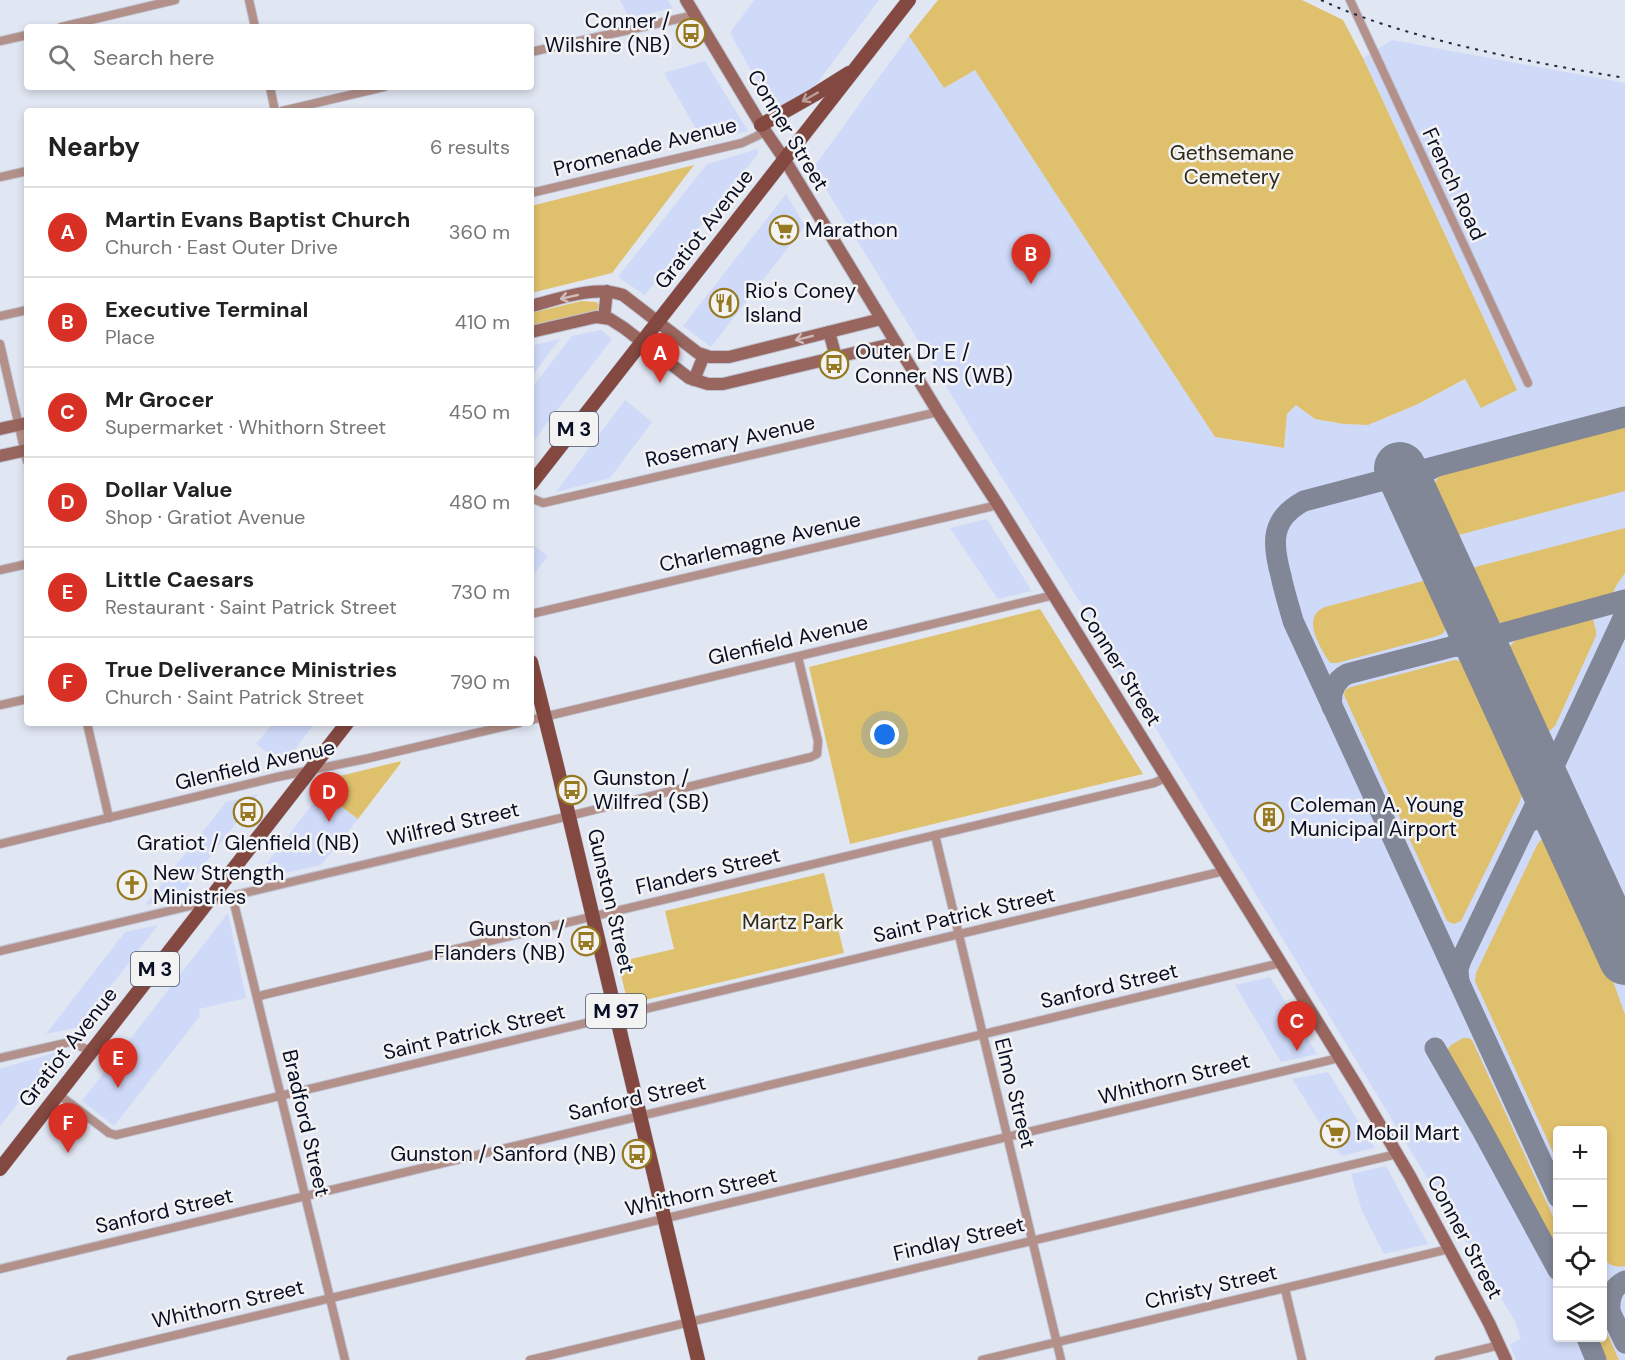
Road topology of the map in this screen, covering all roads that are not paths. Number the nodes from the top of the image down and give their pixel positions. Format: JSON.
{"nodes":[{"id":1,"x":175,"y":0,"type":"edge"},
{"id":2,"x":249,"y":0,"type":"edge"},
{"id":3,"x":686,"y":0,"type":"edge"},
{"id":4,"x":909,"y":0,"type":"edge"},
{"id":5,"x":1350,"y":0,"type":"edge"},
{"id":6,"x":695,"y":15,"type":"junction"},
{"id":7,"x":74,"y":24,"type":"edge"},
{"id":8,"x":254,"y":24,"type":"edge"},
{"id":9,"x":24,"y":36,"type":"edge"},
{"id":10,"x":0,"y":41,"type":"edge"},
{"id":11,"x":534,"y":51,"type":"edge"},
{"id":12,"x":858,"y":66,"type":"junction"},
{"id":13,"x":271,"y":90,"type":"edge"},
{"id":14,"x":371,"y":90,"type":"edge"},
{"id":15,"x":274,"y":108,"type":"edge"},
{"id":16,"x":295,"y":108,"type":"edge"},
{"id":17,"x":763,"y":128,"type":"junction"},
{"id":18,"x":784,"y":160,"type":"junction"},
{"id":19,"x":24,"y":172,"type":"edge"},
{"id":20,"x":0,"y":177,"type":"edge"},
{"id":21,"x":534,"y":192,"type":"edge"},
{"id":22,"x":607,"y":291,"type":"junction"},
{"id":23,"x":534,"y":305,"type":"edge"},
{"id":24,"x":24,"y":311,"type":"edge"},
{"id":25,"x":0,"y":316,"type":"edge"},
{"id":26,"x":604,"y":318,"type":"junction"},
{"id":27,"x":881,"y":319,"type":"junction"},
{"id":28,"x":658,"y":322,"type":"junction"},
{"id":29,"x":534,"y":331,"type":"edge"},
{"id":30,"x":829,"y":332,"type":"junction"},
{"id":31,"x":642,"y":342,"type":"junction"},
{"id":32,"x":896,"y":343,"type":"junction"},
{"id":33,"x":0,"y":344,"type":"edge"},
{"id":34,"x":704,"y":356,"type":"junction"},
{"id":35,"x":836,"y":357,"type":"junction"},
{"id":36,"x":694,"y":380,"type":"junction"},
{"id":37,"x":1528,"y":383,"type":"dead end"},
{"id":38,"x":938,"y":412,"type":"junction"},
{"id":39,"x":23,"y":424,"type":"edge"},
{"id":40,"x":0,"y":429,"type":"edge"},
{"id":41,"x":24,"y":454,"type":"edge"},
{"id":42,"x":0,"y":456,"type":"edge"},
{"id":43,"x":534,"y":480,"type":"edge"},
{"id":44,"x":534,"y":499,"type":"edge"},
{"id":45,"x":998,"y":505,"type":"junction"},
{"id":46,"x":24,"y":565,"type":"edge"},
{"id":47,"x":0,"y":570,"type":"edge"},
{"id":48,"x":1054,"y":596,"type":"junction"},
{"id":49,"x":534,"y":613,"type":"edge"},
{"id":50,"x":798,"y":657,"type":"junction"},
{"id":51,"x":534,"y":674,"type":"edge"},
{"id":52,"x":24,"y":700,"type":"edge"},
{"id":53,"x":0,"y":705,"type":"edge"},
{"id":54,"x":545,"y":717,"type":"junction"},
{"id":55,"x":534,"y":719,"type":"edge"},
{"id":56,"x":88,"y":726,"type":"edge"},
{"id":57,"x":345,"y":726,"type":"edge"},
{"id":58,"x":506,"y":726,"type":"edge"},
{"id":59,"x":310,"y":770,"type":"junction"},
{"id":60,"x":1166,"y":778,"type":"junction"},
{"id":61,"x":569,"y":816,"type":"junction"},
{"id":62,"x":109,"y":818,"type":"junction"},
{"id":63,"x":935,"y":835,"type":"junction"},
{"id":64,"x":0,"y":844,"type":"edge"},
{"id":65,"x":1224,"y":871,"type":"junction"},
{"id":66,"x":232,"y":895,"type":"junction"},
{"id":67,"x":208,"y":901,"type":"junction"},
{"id":68,"x":593,"y":916,"type":"junction"},
{"id":69,"x":958,"y":934,"type":"junction"},
{"id":70,"x":0,"y":951,"type":"edge"},
{"id":71,"x":1281,"y":963,"type":"junction"},
{"id":72,"x":258,"y":997,"type":"junction"},
{"id":73,"x":617,"y":1016,"type":"junction"},
{"id":74,"x":983,"y":1035,"type":"junction"},
{"id":75,"x":91,"y":1051,"type":"junction"},
{"id":76,"x":0,"y":1058,"type":"edge"},
{"id":77,"x":1339,"y":1058,"type":"junction"},
{"id":78,"x":58,"y":1094,"type":"junction"},
{"id":79,"x":281,"y":1096,"type":"junction"},
{"id":80,"x":640,"y":1116,"type":"junction"},
{"id":81,"x":1007,"y":1137,"type":"junction"},
{"id":82,"x":1397,"y":1154,"type":"junction"},
{"id":83,"x":0,"y":1169,"type":"edge"},
{"id":84,"x":304,"y":1196,"type":"junction"},
{"id":85,"x":665,"y":1219,"type":"junction"},
{"id":86,"x":1032,"y":1240,"type":"junction"},
{"id":87,"x":1449,"y":1249,"type":"junction"},
{"id":88,"x":0,"y":1269,"type":"edge"},
{"id":89,"x":1285,"y":1289,"type":"junction"},
{"id":90,"x":330,"y":1298,"type":"junction"},
{"id":91,"x":689,"y":1322,"type":"junction"},
{"id":92,"x":1056,"y":1342,"type":"junction"},
{"id":93,"x":1500,"y":1346,"type":"junction"},
{"id":94,"x":70,"y":1360,"type":"edge"},
{"id":95,"x":345,"y":1360,"type":"edge"},
{"id":96,"x":530,"y":1360,"type":"edge"},
{"id":97,"x":698,"y":1360,"type":"edge"},
{"id":98,"x":982,"y":1360,"type":"edge"},
{"id":99,"x":1061,"y":1360,"type":"edge"},
{"id":100,"x":1302,"y":1360,"type":"edge"},
{"id":101,"x":1439,"y":1360,"type":"edge"},
{"id":102,"x":1506,"y":1360,"type":"edge"}],
"edges":[{"from":1,"to":7,"type":"street"},
{"from":2,"to":8,"type":"street"},
{"from":3,"to":6,"type":"main road","name":"Conner Street"},
{"from":4,"to":12,"type":"main road","name":"Gratiot Avenue","number":"M 3"},
{"from":5,"to":37,"type":"street","name":"French Road"},
{"from":6,"to":11,"type":"street"},
{"from":6,"to":17,"type":"main road","name":"Conner Street"},
{"from":9,"to":10,"type":"street"},
{"from":12,"to":17,"type":"main road","one_way":true},
{"from":12,"to":18,"type":"main road","name":"Gratiot Avenue","number":"M 3"},
{"from":13,"to":15,"type":"street"},
{"from":14,"to":16,"type":"street"},
{"from":17,"to":18,"type":"main road","name":"Conner Street"},
{"from":17,"to":21,"type":"street","name":"Promenade Avenue"},
{"from":18,"to":27,"type":"main road","name":"Conner Street"},
{"from":18,"to":28,"type":"main road","name":"Gratiot Avenue","number":"M 3"},
{"from":19,"to":20,"type":"street"},
{"from":22,"to":23,"type":"main road","one_way":true},
{"from":22,"to":26,"type":"main road"},
{"from":22,"to":28,"type":"main road"},
{"from":24,"to":25,"type":"street"},
{"from":26,"to":29,"type":"main road"},
{"from":26,"to":31,"type":"main road"},
{"from":27,"to":30,"type":"main road"},
{"from":27,"to":32,"type":"main road","name":"Conner Street"},
{"from":28,"to":31,"type":"main road","name":"Gratiot Avenue","number":"M 3"},
{"from":28,"to":34,"type":"main road"},
{"from":30,"to":34,"type":"main road","one_way":true},
{"from":30,"to":35,"type":"main road"},
{"from":31,"to":36,"type":"main road"},
{"from":31,"to":43,"type":"main road","name":"Gratiot Avenue","number":"M 3"},
{"from":32,"to":35,"type":"main road"},
{"from":32,"to":38,"type":"main road","name":"Conner Street"},
{"from":33,"to":39,"type":"street"},
{"from":34,"to":36,"type":"main road"},
{"from":35,"to":36,"type":"main road"},
{"from":38,"to":44,"type":"street","name":"Rosemary Avenue"},
{"from":38,"to":45,"type":"main road","name":"Conner Street"},
{"from":39,"to":40,"type":"main road"},
{"from":41,"to":42,"type":"main road"},
{"from":45,"to":48,"type":"main road","name":"Conner Street"},
{"from":45,"to":49,"type":"street","name":"Charlemagne Avenue"},
{"from":46,"to":47,"type":"street"},
{"from":48,"to":50,"type":"street","name":"Glenfield Avenue"},
{"from":48,"to":60,"type":"main road","name":"Conner Street"},
{"from":50,"to":54,"type":"street","name":"Glenfield Avenue"},
{"from":50,"to":61,"type":"street","name":"Wilfred Street"},
{"from":51,"to":54,"type":"main road","name":"Gunston Street","number":"M 97"},
{"from":52,"to":53,"type":"street"},
{"from":54,"to":55,"type":"street","name":"Glenfield Avenue"},
{"from":54,"to":61,"type":"main road","name":"Gunston Street","number":"M 97"},
{"from":56,"to":62,"type":"street"},
{"from":57,"to":59,"type":"main road","name":"Gratiot Avenue","number":"M 3"},
{"from":58,"to":59,"type":"street","name":"Glenfield Avenue"},
{"from":59,"to":62,"type":"street","name":"Glenfield Avenue"},
{"from":59,"to":67,"type":"main road","name":"Gratiot Avenue","number":"M 3"},
{"from":60,"to":63,"type":"street","name":"Flanders Street"},
{"from":60,"to":65,"type":"main road","name":"Conner Street"},
{"from":61,"to":66,"type":"street","name":"Wilfred Street"},
{"from":61,"to":68,"type":"main road","name":"Gunston Street","number":"M 97"},
{"from":62,"to":64,"type":"street","name":"Glenfield Avenue"},
{"from":63,"to":68,"type":"street","name":"Flanders Street"},
{"from":63,"to":69,"type":"street","name":"Elmo Street"},
{"from":65,"to":69,"type":"street","name":"Saint Patrick Street"},
{"from":65,"to":71,"type":"main road","name":"Conner Street"},
{"from":66,"to":67,"type":"street","name":"Wilfred Street"},
{"from":66,"to":72,"type":"street","name":"Bradford Street"},
{"from":67,"to":70,"type":"street","name":"Wilfred Street"},
{"from":67,"to":75,"type":"main road","name":"Gratiot Avenue","number":"M 3"},
{"from":68,"to":72,"type":"street","name":"Flanders Street"},
{"from":68,"to":73,"type":"main road","name":"Gunston Street","number":"M 97"},
{"from":69,"to":73,"type":"street","name":"Saint Patrick Street"},
{"from":69,"to":74,"type":"street","name":"Elmo Street"},
{"from":71,"to":74,"type":"street","name":"Sanford Street"},
{"from":71,"to":77,"type":"main road","name":"Conner Street"},
{"from":72,"to":79,"type":"street","name":"Bradford Street"},
{"from":73,"to":79,"type":"street","name":"Saint Patrick Street"},
{"from":73,"to":80,"type":"main road","name":"Gunston Street","number":"M 97"},
{"from":74,"to":80,"type":"street","name":"Sanford Street"},
{"from":74,"to":81,"type":"street","name":"Elmo Street"},
{"from":75,"to":76,"type":"street"},
{"from":75,"to":78,"type":"main road","name":"Gratiot Avenue","number":"M 3"},
{"from":77,"to":81,"type":"street","name":"Whithorn Street"},
{"from":77,"to":82,"type":"main road","name":"Conner Street"},
{"from":78,"to":79,"type":"street","name":"Saint Patrick Street"},
{"from":78,"to":83,"type":"main road","name":"Gratiot Avenue","number":"M 3"},
{"from":79,"to":84,"type":"street","name":"Bradford Street"},
{"from":80,"to":84,"type":"street","name":"Sanford Street"},
{"from":80,"to":85,"type":"main road","name":"Gunston Street","number":"M 97"},
{"from":81,"to":85,"type":"street","name":"Whithorn Street"},
{"from":81,"to":86,"type":"street","name":"Elmo Street"},
{"from":82,"to":86,"type":"street","name":"Findlay Street"},
{"from":82,"to":87,"type":"main road","name":"Conner Street"},
{"from":84,"to":88,"type":"street","name":"Sanford Street"},
{"from":84,"to":90,"type":"street","name":"Bradford Street"},
{"from":85,"to":90,"type":"street","name":"Whithorn Street"},
{"from":85,"to":91,"type":"main road","name":"Gunston Street","number":"M 97"},
{"from":86,"to":91,"type":"street","name":"Findlay Street"},
{"from":86,"to":92,"type":"street","name":"Elmo Street"},
{"from":87,"to":89,"type":"street","name":"Christy Street"},
{"from":87,"to":93,"type":"main road","name":"Conner Street"},
{"from":89,"to":92,"type":"street","name":"Christy Street"},
{"from":89,"to":100,"type":"street"},
{"from":90,"to":94,"type":"street","name":"Whithorn Street"},
{"from":90,"to":95,"type":"street","name":"Bradford Street"},
{"from":91,"to":96,"type":"street","name":"Findlay Street"},
{"from":91,"to":97,"type":"main road","name":"Gunston Street","number":"M 97"},
{"from":92,"to":98,"type":"street","name":"Christy Street"},
{"from":92,"to":99,"type":"street","name":"Elmo Street"},
{"from":93,"to":101,"type":"street"},
{"from":93,"to":102,"type":"main road","name":"Conner Street"}]}
